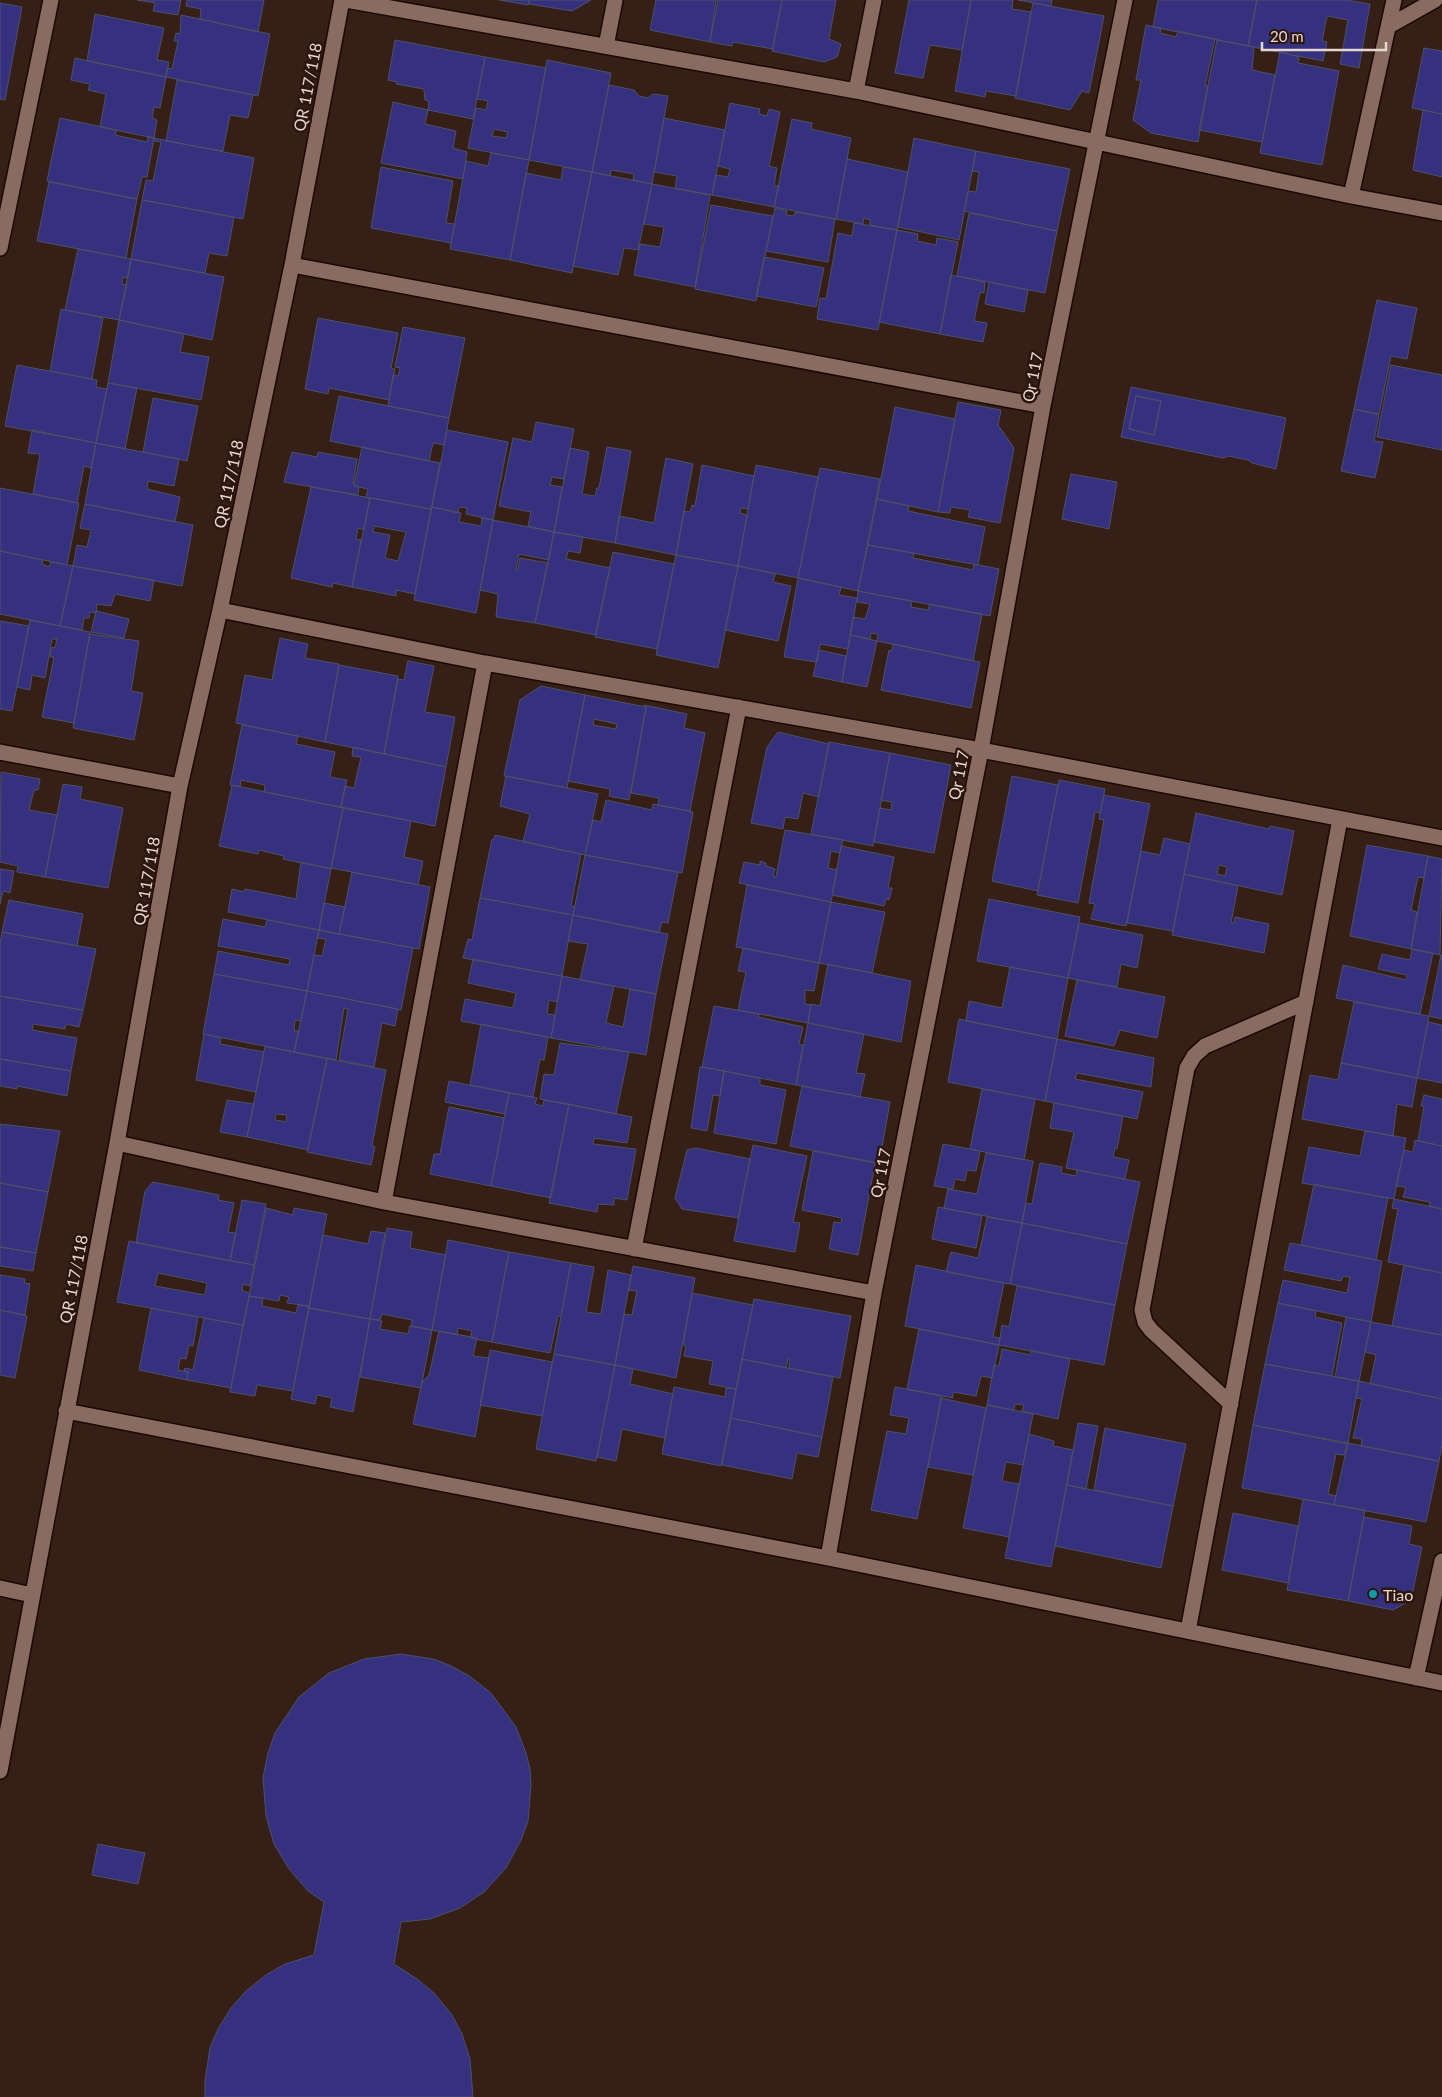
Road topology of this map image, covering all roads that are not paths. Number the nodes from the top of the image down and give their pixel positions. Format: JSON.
{"nodes":[{"id":1,"x":51,"y":0,"type":"edge"},
{"id":2,"x":342,"y":0,"type":"edge"},
{"id":3,"x":346,"y":0,"type":"edge"},
{"id":4,"x":615,"y":0,"type":"edge"},
{"id":5,"x":874,"y":0,"type":"edge"},
{"id":6,"x":1125,"y":0,"type":"edge"},
{"id":7,"x":1394,"y":0,"type":"edge"},
{"id":8,"x":1435,"y":0,"type":"edge"},
{"id":9,"x":1389,"y":26,"type":"junction"},
{"id":10,"x":606,"y":46,"type":"junction"},
{"id":11,"x":856,"y":91,"type":"junction"},
{"id":12,"x":1097,"y":144,"type":"junction"},
{"id":13,"x":1351,"y":196,"type":"junction"},
{"id":14,"x":1442,"y":213,"type":"edge"},
{"id":15,"x":0,"y":248,"type":"edge"},
{"id":16,"x":292,"y":265,"type":"junction"},
{"id":17,"x":1044,"y":406,"type":"junction"},
{"id":18,"x":220,"y":610,"type":"junction"},
{"id":19,"x":485,"y":663,"type":"junction"},
{"id":20,"x":739,"y":707,"type":"junction"},
{"id":21,"x":981,"y":750,"type":"junction"},
{"id":22,"x":0,"y":752,"type":"edge"},
{"id":23,"x":180,"y":786,"type":"junction"},
{"id":24,"x":1340,"y":819,"type":"junction"},
{"id":25,"x":1442,"y":838,"type":"edge"},
{"id":26,"x":1306,"y":1002,"type":"junction"},
{"id":27,"x":117,"y":1143,"type":"junction"},
{"id":28,"x":384,"y":1202,"type":"junction"},
{"id":29,"x":634,"y":1250,"type":"junction"},
{"id":30,"x":874,"y":1293,"type":"junction"},
{"id":31,"x":1231,"y":1404,"type":"junction"},
{"id":32,"x":66,"y":1412,"type":"junction"},
{"id":33,"x":828,"y":1558,"type":"junction"},
{"id":34,"x":1442,"y":1561,"type":"edge"},
{"id":35,"x":0,"y":1588,"type":"edge"},
{"id":36,"x":32,"y":1595,"type":"junction"},
{"id":37,"x":1188,"y":1631,"type":"junction"},
{"id":38,"x":1416,"y":1678,"type":"junction"},
{"id":39,"x":1442,"y":1683,"type":"edge"},
{"id":40,"x":0,"y":1771,"type":"edge"}],
"edges":[{"from":1,"to":15,"type":"street"},
{"from":2,"to":16,"type":"street","name":"QR 117/118"},
{"from":3,"to":10,"type":"street"},
{"from":4,"to":10,"type":"street"},
{"from":5,"to":11,"type":"street"},
{"from":6,"to":12,"type":"street","name":"Qr 117"},
{"from":7,"to":9,"type":"street"},
{"from":8,"to":9,"type":"street"},
{"from":9,"to":13,"type":"street"},
{"from":10,"to":11,"type":"street"},
{"from":11,"to":12,"type":"street"},
{"from":12,"to":13,"type":"street"},
{"from":12,"to":17,"type":"street","name":"Qr 117"},
{"from":13,"to":14,"type":"street"},
{"from":16,"to":17,"type":"street"},
{"from":16,"to":18,"type":"street","name":"QR 117/118"},
{"from":17,"to":21,"type":"street","name":"Qr 117"},
{"from":18,"to":19,"type":"street"},
{"from":18,"to":23,"type":"street","name":"QR 117/118"},
{"from":19,"to":20,"type":"street"},
{"from":19,"to":28,"type":"street"},
{"from":20,"to":21,"type":"street"},
{"from":20,"to":29,"type":"street"},
{"from":21,"to":24,"type":"street"},
{"from":21,"to":30,"type":"street","name":"Qr 117"},
{"from":22,"to":23,"type":"street"},
{"from":23,"to":27,"type":"street","name":"QR 117/118"},
{"from":24,"to":25,"type":"street"},
{"from":24,"to":26,"type":"street"},
{"from":26,"to":31,"type":"street"},
{"from":26,"to":31,"type":"street"},
{"from":27,"to":28,"type":"street"},
{"from":27,"to":32,"type":"street","name":"QR 117/118"},
{"from":28,"to":29,"type":"street"},
{"from":29,"to":30,"type":"street"},
{"from":30,"to":33,"type":"street","name":"Qr 117"},
{"from":31,"to":37,"type":"street"},
{"from":32,"to":33,"type":"street"},
{"from":32,"to":36,"type":"street","name":"QR 117/118"},
{"from":33,"to":37,"type":"street"},
{"from":34,"to":38,"type":"street"},
{"from":35,"to":36,"type":"street"},
{"from":36,"to":40,"type":"street","name":"QR 117/118"},
{"from":37,"to":38,"type":"street"},
{"from":38,"to":39,"type":"street"}]}
